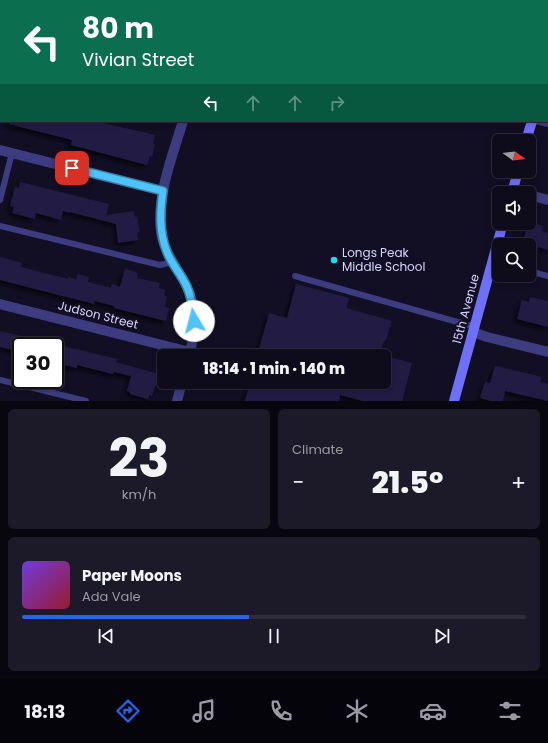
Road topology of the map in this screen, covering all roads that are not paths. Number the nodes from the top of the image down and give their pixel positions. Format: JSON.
{"nodes":[{"id":1,"x":183,"y":122,"type":"edge"},
{"id":2,"x":532,"y":122,"type":"edge"},
{"id":3,"x":528,"y":134,"type":"edge"},
{"id":4,"x":0,"y":150,"type":"edge"},
{"id":5,"x":12,"y":153,"type":"junction"},
{"id":6,"x":163,"y":191,"type":"junction"},
{"id":7,"x":536,"y":197,"type":"edge"},
{"id":8,"x":0,"y":200,"type":"edge"},
{"id":9,"x":548,"y":200,"type":"edge"},
{"id":10,"x":0,"y":226,"type":"edge"},
{"id":11,"x":172,"y":262,"type":"junction"},
{"id":12,"x":536,"y":273,"type":"edge"},
{"id":13,"x":492,"y":275,"type":"edge"},
{"id":14,"x":295,"y":276,"type":"dead end"},
{"id":15,"x":548,"y":276,"type":"edge"},
{"id":16,"x":0,"y":304,"type":"edge"},
{"id":17,"x":474,"y":330,"type":"junction"},
{"id":18,"x":171,"y":349,"type":"edge"},
{"id":19,"x":191,"y":349,"type":"edge"},
{"id":20,"x":548,"y":352,"type":"edge"},
{"id":21,"x":0,"y":380,"type":"edge"},
{"id":22,"x":180,"y":389,"type":"edge"},
{"id":23,"x":86,"y":401,"type":"edge"},
{"id":24,"x":177,"y":401,"type":"edge"},
{"id":25,"x":454,"y":401,"type":"edge"}],
"edges":[{"from":1,"to":6,"type":"street"},
{"from":2,"to":3,"type":"street"},
{"from":4,"to":5,"type":"street"},
{"from":5,"to":6,"type":"street"},
{"from":5,"to":8,"type":"lane"},
{"from":6,"to":11,"type":"street"},
{"from":7,"to":9,"type":"street"},
{"from":10,"to":11,"type":"lane"},
{"from":11,"to":19,"type":"street"},
{"from":12,"to":15,"type":"lane"},
{"from":13,"to":17,"type":"street","name":"15th Avenue"},
{"from":14,"to":17,"type":"lane"},
{"from":16,"to":18,"type":"street","name":"Judson Street"},
{"from":17,"to":20,"type":"street"},
{"from":17,"to":25,"type":"street","name":"15th Avenue"},
{"from":21,"to":23,"type":"lane"},
{"from":22,"to":24,"type":"street"}]}
